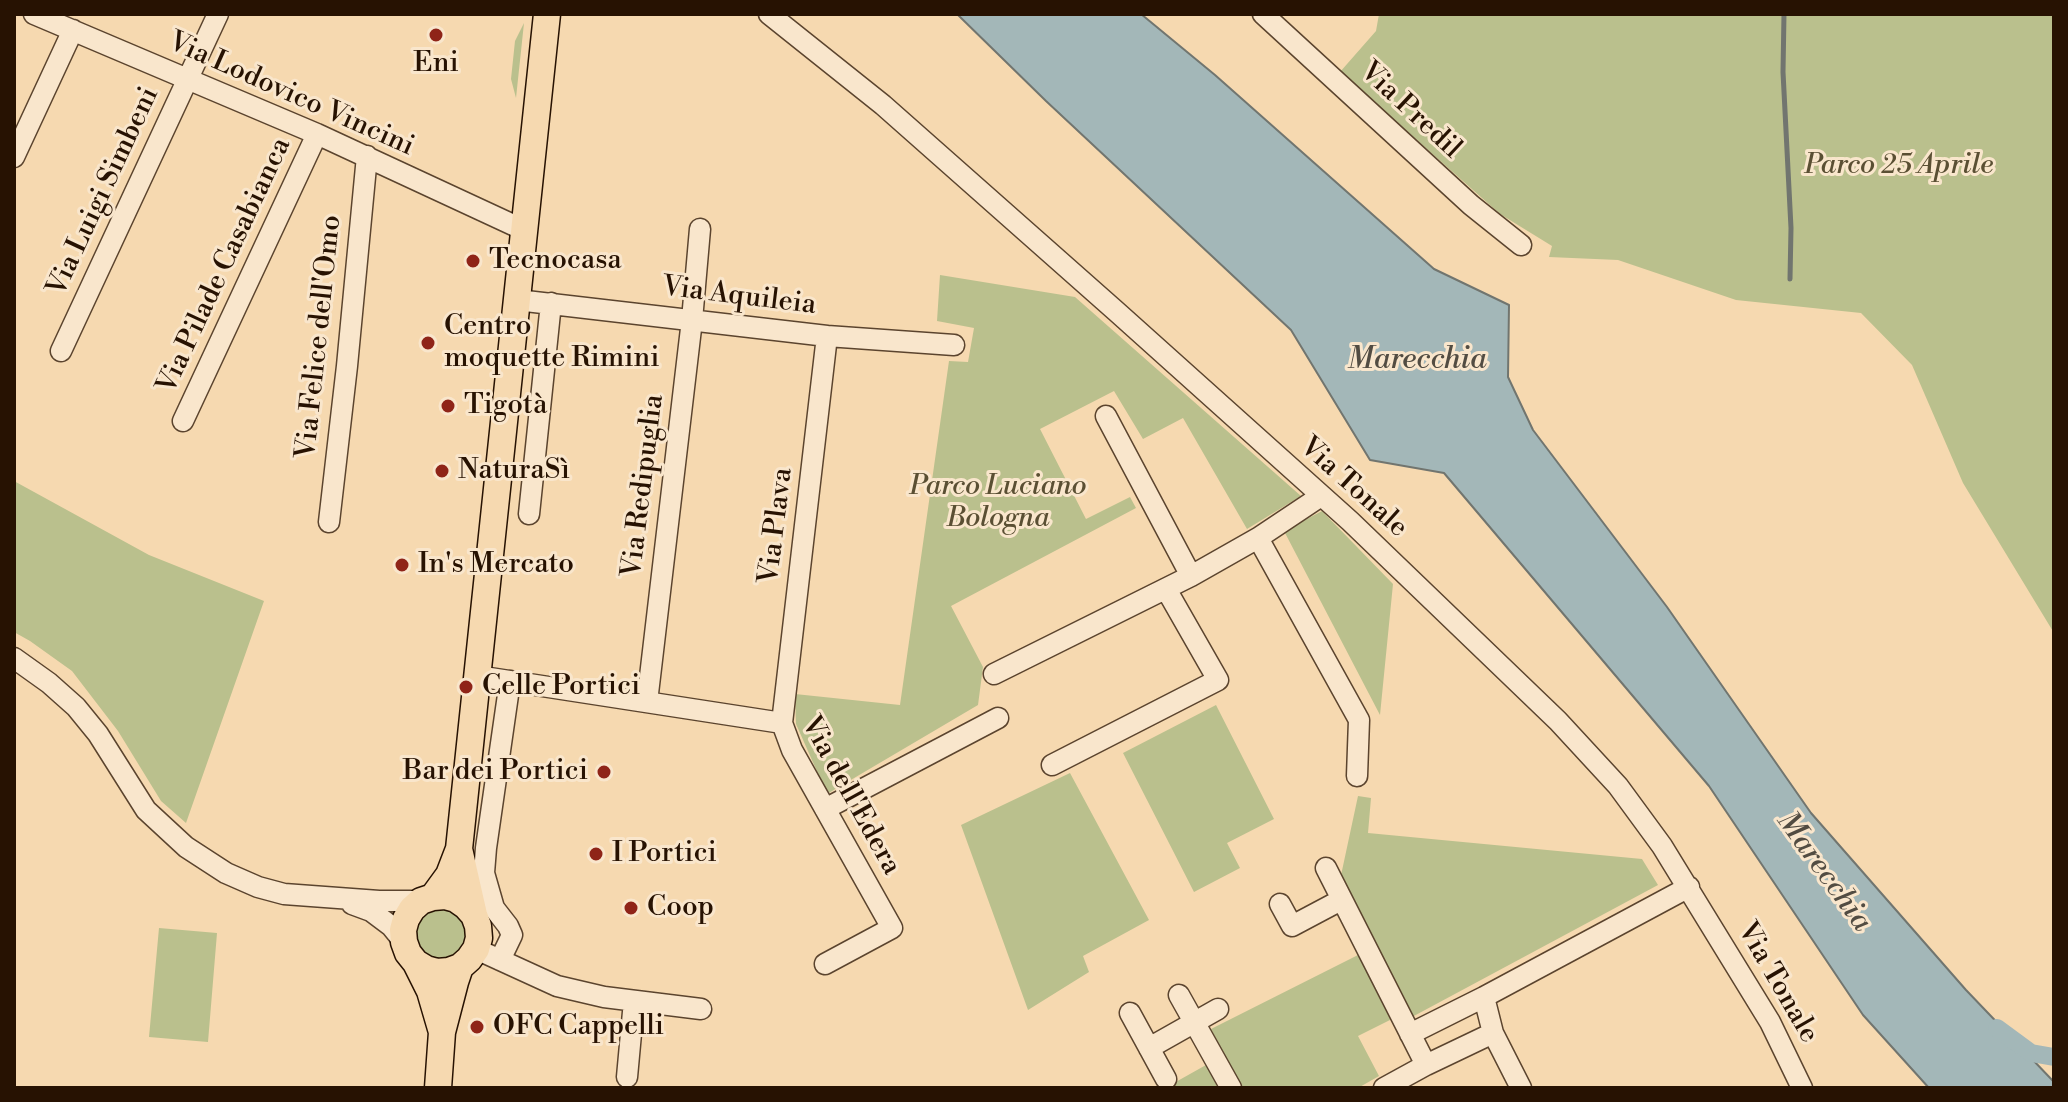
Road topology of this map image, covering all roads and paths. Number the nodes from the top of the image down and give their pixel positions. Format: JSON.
{"nodes":[{"id":1,"x":34,"y":14,"type":"edge"},
{"id":2,"x":218,"y":14,"type":"edge"},
{"id":3,"x":547,"y":14,"type":"edge"},
{"id":4,"x":769,"y":14,"type":"edge"},
{"id":5,"x":1263,"y":14,"type":"edge"},
{"id":6,"x":73,"y":30,"type":"junction"},
{"id":7,"x":186,"y":80,"type":"junction"},
{"id":8,"x":317,"y":134,"type":"junction"},
{"id":9,"x":367,"y":156,"type":"junction"},
{"id":10,"x":14,"y":157,"type":"edge"},
{"id":11,"x":700,"y":229,"type":"dead end"},
{"id":12,"x":524,"y":230,"type":"junction"},
{"id":13,"x":1521,"y":245,"type":"dead end"},
{"id":14,"x":517,"y":300,"type":"junction"},
{"id":15,"x":551,"y":303,"type":"junction"},
{"id":16,"x":692,"y":320,"type":"junction"},
{"id":17,"x":827,"y":336,"type":"junction"},
{"id":18,"x":954,"y":345,"type":"dead end"},
{"id":19,"x":61,"y":351,"type":"dead end"},
{"id":20,"x":505,"y":415,"type":"junction"},
{"id":21,"x":1106,"y":416,"type":"dead end"},
{"id":22,"x":539,"y":418,"type":"junction"},
{"id":23,"x":183,"y":421,"type":"dead end"},
{"id":24,"x":1321,"y":496,"type":"junction"},
{"id":25,"x":529,"y":514,"type":"dead end"},
{"id":26,"x":329,"y":522,"type":"dead end"},
{"id":27,"x":1258,"y":538,"type":"junction"},
{"id":28,"x":1191,"y":576,"type":"junction"},
{"id":29,"x":1166,"y":589,"type":"junction"},
{"id":30,"x":14,"y":658,"type":"edge"},
{"id":31,"x":994,"y":674,"type":"dead end"},
{"id":32,"x":477,"y":676,"type":"junction"},
{"id":33,"x":510,"y":681,"type":"junction"},
{"id":34,"x":647,"y":702,"type":"junction"},
{"id":35,"x":998,"y":718,"type":"dead end"},
{"id":36,"x":782,"y":723,"type":"junction"},
{"id":37,"x":1052,"y":765,"type":"dead end"},
{"id":38,"x":1357,"y":776,"type":"dead end"},
{"id":39,"x":825,"y":809,"type":"junction"},
{"id":40,"x":459,"y":849,"type":"junction"},
{"id":41,"x":1326,"y":868,"type":"dead end"},
{"id":42,"x":1689,"y":887,"type":"junction"},
{"id":43,"x":337,"y":898,"type":"junction"},
{"id":44,"x":427,"y":899,"type":"junction"},
{"id":45,"x":1341,"y":900,"type":"junction"},
{"id":46,"x":1280,"y":904,"type":"dead end"},
{"id":47,"x":474,"y":915,"type":"junction"},
{"id":48,"x":410,"y":952,"type":"junction"},
{"id":49,"x":479,"y":959,"type":"junction"},
{"id":50,"x":825,"y":964,"type":"dead end"},
{"id":51,"x":1179,"y":995,"type":"dead end"},
{"id":52,"x":1484,"y":997,"type":"junction"},
{"id":53,"x":634,"y":1001,"type":"junction"},
{"id":54,"x":701,"y":1009,"type":"dead end"},
{"id":55,"x":1218,"y":1009,"type":"dead end"},
{"id":56,"x":1130,"y":1013,"type":"dead end"},
{"id":57,"x":1194,"y":1023,"type":"junction"},
{"id":58,"x":442,"y":1032,"type":"junction"},
{"id":59,"x":1493,"y":1033,"type":"junction"},
{"id":60,"x":1410,"y":1034,"type":"junction"},
{"id":61,"x":1149,"y":1048,"type":"junction"},
{"id":62,"x":1426,"y":1065,"type":"junction"},
{"id":63,"x":627,"y":1077,"type":"dead end"},
{"id":64,"x":1166,"y":1079,"type":"dead end"},
{"id":65,"x":438,"y":1088,"type":"edge"},
{"id":66,"x":1231,"y":1088,"type":"edge"},
{"id":67,"x":1384,"y":1088,"type":"edge"},
{"id":68,"x":1521,"y":1088,"type":"edge"},
{"id":69,"x":1802,"y":1088,"type":"edge"}],
"edges":[{"from":1,"to":6,"type":"street","name":"Via Lodovico Vincini"},
{"from":2,"to":7,"type":"street","name":"Via Luigi Simbeni"},
{"from":3,"to":12,"type":"main road"},
{"from":4,"to":24,"type":"street","name":"Via Tonale"},
{"from":5,"to":13,"type":"street","name":"Via Predil"},
{"from":6,"to":7,"type":"street","name":"Via Lodovico Vincini"},
{"from":6,"to":10,"type":"street"},
{"from":7,"to":8,"type":"street","name":"Via Lodovico Vincini"},
{"from":7,"to":19,"type":"street","name":"Via Luigi Simbeni"},
{"from":8,"to":9,"type":"street","name":"Via Lodovico Vincini"},
{"from":8,"to":23,"type":"street","name":"Via Pilade Casabianca"},
{"from":9,"to":12,"type":"street","name":"Via Lodovico Vincini"},
{"from":9,"to":26,"type":"street","name":"Via Felice dell'Omo"},
{"from":11,"to":16,"type":"street","name":"Via Redipuglia"},
{"from":12,"to":14,"type":"main road"},
{"from":14,"to":15,"type":"street","name":"Via Aquileia"},
{"from":14,"to":20,"type":"main road"},
{"from":15,"to":16,"type":"street","name":"Via Aquileia"},
{"from":15,"to":22,"type":"street"},
{"from":16,"to":17,"type":"street","name":"Via Aquileia"},
{"from":16,"to":34,"type":"street","name":"Via Redipuglia"},
{"from":17,"to":18,"type":"street","name":"Via Aquileia"},
{"from":17,"to":36,"type":"street","name":"Via Plava"},
{"from":20,"to":22,"type":"street"},
{"from":20,"to":32,"type":"main road"},
{"from":21,"to":28,"type":"street"},
{"from":22,"to":25,"type":"street"},
{"from":24,"to":27,"type":"street"},
{"from":24,"to":42,"type":"street","name":"Via Tonale"},
{"from":27,"to":28,"type":"street"},
{"from":27,"to":38,"type":"street"},
{"from":28,"to":29,"type":"street"},
{"from":29,"to":31,"type":"street"},
{"from":29,"to":37,"type":"street"},
{"from":30,"to":43,"type":"street"},
{"from":32,"to":33,"type":"street","name":"Via dell'Edera"},
{"from":32,"to":40,"type":"main road"},
{"from":33,"to":34,"type":"street","name":"Via dell'Edera"},
{"from":33,"to":49,"type":"street"},
{"from":34,"to":36,"type":"street","name":"Via dell'Edera"},
{"from":35,"to":39,"type":"street"},
{"from":36,"to":39,"type":"street","name":"Via dell'Edera"},
{"from":39,"to":50,"type":"street","name":"Via dell'Edera"},
{"from":40,"to":44,"type":"main road"},
{"from":40,"to":47,"type":"main road"},
{"from":41,"to":45,"type":"street"},
{"from":42,"to":52,"type":"street"},
{"from":42,"to":69,"type":"street","name":"Via Tonale"},
{"from":43,"to":44,"type":"street"},
{"from":43,"to":48,"type":"street"},
{"from":44,"to":47,"type":"main road"},
{"from":44,"to":48,"type":"main road"},
{"from":45,"to":46,"type":"street"},
{"from":45,"to":60,"type":"street"},
{"from":47,"to":49,"type":"main road"},
{"from":48,"to":49,"type":"main road"},
{"from":48,"to":58,"type":"main road"},
{"from":49,"to":53,"type":"street"},
{"from":49,"to":58,"type":"main road"},
{"from":51,"to":57,"type":"street"},
{"from":52,"to":59,"type":"street"},
{"from":52,"to":60,"type":"street"},
{"from":53,"to":54,"type":"street"},
{"from":53,"to":63,"type":"street"},
{"from":55,"to":57,"type":"street"},
{"from":56,"to":61,"type":"street"},
{"from":57,"to":61,"type":"street"},
{"from":57,"to":66,"type":"street"},
{"from":58,"to":65,"type":"main road"},
{"from":59,"to":62,"type":"street"},
{"from":59,"to":68,"type":"street"},
{"from":60,"to":62,"type":"street"},
{"from":61,"to":64,"type":"street"},
{"from":62,"to":67,"type":"street"}]}
